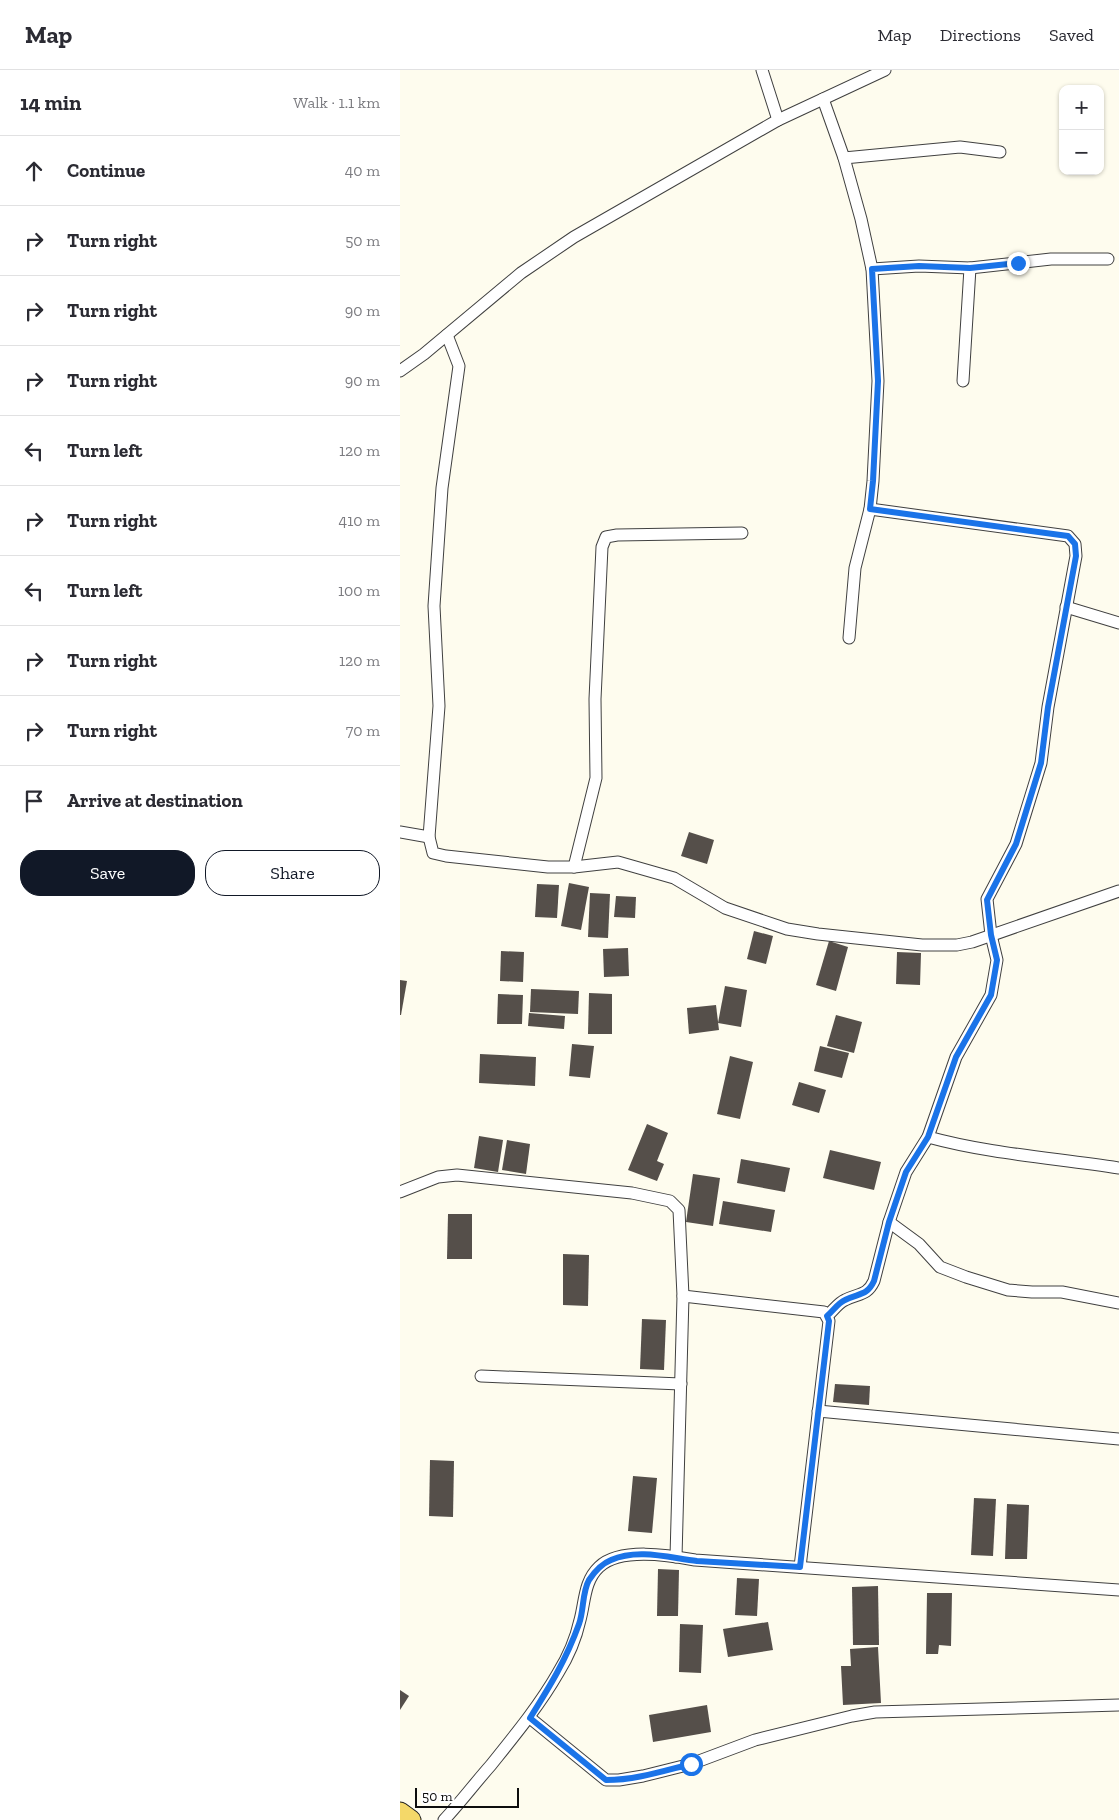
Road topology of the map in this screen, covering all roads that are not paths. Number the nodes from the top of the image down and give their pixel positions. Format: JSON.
{"nodes":[{"id":1,"x":762,"y":70,"type":"edge"},
{"id":2,"x":885,"y":70,"type":"edge"},
{"id":3,"x":824,"y":99,"type":"junction"},
{"id":4,"x":778,"y":120,"type":"junction"},
{"id":5,"x":1000,"y":152,"type":"dead end"},
{"id":6,"x":844,"y":158,"type":"junction"},
{"id":7,"x":1108,"y":259,"type":"dead end"},
{"id":8,"x":970,"y":268,"type":"junction"},
{"id":9,"x":872,"y":269,"type":"junction"},
{"id":10,"x":447,"y":335,"type":"junction"},
{"id":11,"x":400,"y":372,"type":"edge"},
{"id":12,"x":963,"y":381,"type":"dead end"},
{"id":13,"x":870,"y":509,"type":"junction"},
{"id":14,"x":742,"y":533,"type":"dead end"},
{"id":15,"x":1066,"y":607,"type":"junction"},
{"id":16,"x":1119,"y":623,"type":"edge"},
{"id":17,"x":849,"y":638,"type":"dead end"},
{"id":18,"x":400,"y":832,"type":"edge"},
{"id":19,"x":429,"y":838,"type":"junction"},
{"id":20,"x":574,"y":867,"type":"junction"},
{"id":21,"x":1119,"y":892,"type":"edge"},
{"id":22,"x":991,"y":935,"type":"junction"},
{"id":23,"x":928,"y":1137,"type":"junction"},
{"id":24,"x":1119,"y":1168,"type":"edge"},
{"id":25,"x":400,"y":1192,"type":"edge"},
{"id":26,"x":889,"y":1222,"type":"junction"},
{"id":27,"x":684,"y":1296,"type":"junction"},
{"id":28,"x":1119,"y":1303,"type":"edge"},
{"id":29,"x":827,"y":1316,"type":"junction"},
{"id":30,"x":481,"y":1376,"type":"dead end"},
{"id":31,"x":681,"y":1384,"type":"junction"},
{"id":32,"x":818,"y":1411,"type":"junction"},
{"id":33,"x":1119,"y":1439,"type":"edge"},
{"id":34,"x":676,"y":1556,"type":"junction"},
{"id":35,"x":800,"y":1567,"type":"junction"},
{"id":36,"x":1119,"y":1590,"type":"edge"},
{"id":37,"x":1119,"y":1704,"type":"edge"},
{"id":38,"x":530,"y":1718,"type":"junction"},
{"id":39,"x":400,"y":1812,"type":"edge"},
{"id":40,"x":411,"y":1820,"type":"edge"},
{"id":41,"x":444,"y":1820,"type":"edge"}],
"edges":[{"from":1,"to":4,"type":"street"},
{"from":2,"to":3,"type":"street"},
{"from":3,"to":4,"type":"street"},
{"from":3,"to":6,"type":"street"},
{"from":4,"to":10,"type":"street"},
{"from":5,"to":6,"type":"street"},
{"from":6,"to":9,"type":"street"},
{"from":7,"to":8,"type":"street"},
{"from":8,"to":9,"type":"street"},
{"from":8,"to":12,"type":"street"},
{"from":9,"to":13,"type":"street"},
{"from":10,"to":11,"type":"street"},
{"from":10,"to":19,"type":"street"},
{"from":13,"to":15,"type":"street"},
{"from":13,"to":17,"type":"street"},
{"from":14,"to":20,"type":"street"},
{"from":15,"to":16,"type":"street"},
{"from":15,"to":22,"type":"street"},
{"from":18,"to":19,"type":"street"},
{"from":19,"to":20,"type":"street"},
{"from":20,"to":22,"type":"street"},
{"from":21,"to":22,"type":"street"},
{"from":22,"to":23,"type":"street"},
{"from":23,"to":24,"type":"street"},
{"from":23,"to":26,"type":"street"},
{"from":25,"to":27,"type":"street"},
{"from":26,"to":28,"type":"street"},
{"from":26,"to":29,"type":"street"},
{"from":27,"to":29,"type":"street"},
{"from":27,"to":31,"type":"street"},
{"from":29,"to":32,"type":"street"},
{"from":30,"to":31,"type":"street"},
{"from":31,"to":34,"type":"street"},
{"from":32,"to":33,"type":"street"},
{"from":32,"to":35,"type":"street"},
{"from":34,"to":35,"type":"street"},
{"from":34,"to":38,"type":"street"},
{"from":35,"to":36,"type":"street"},
{"from":37,"to":38,"type":"street"},
{"from":38,"to":41,"type":"street"},
{"from":39,"to":40,"type":"main road"}]}
